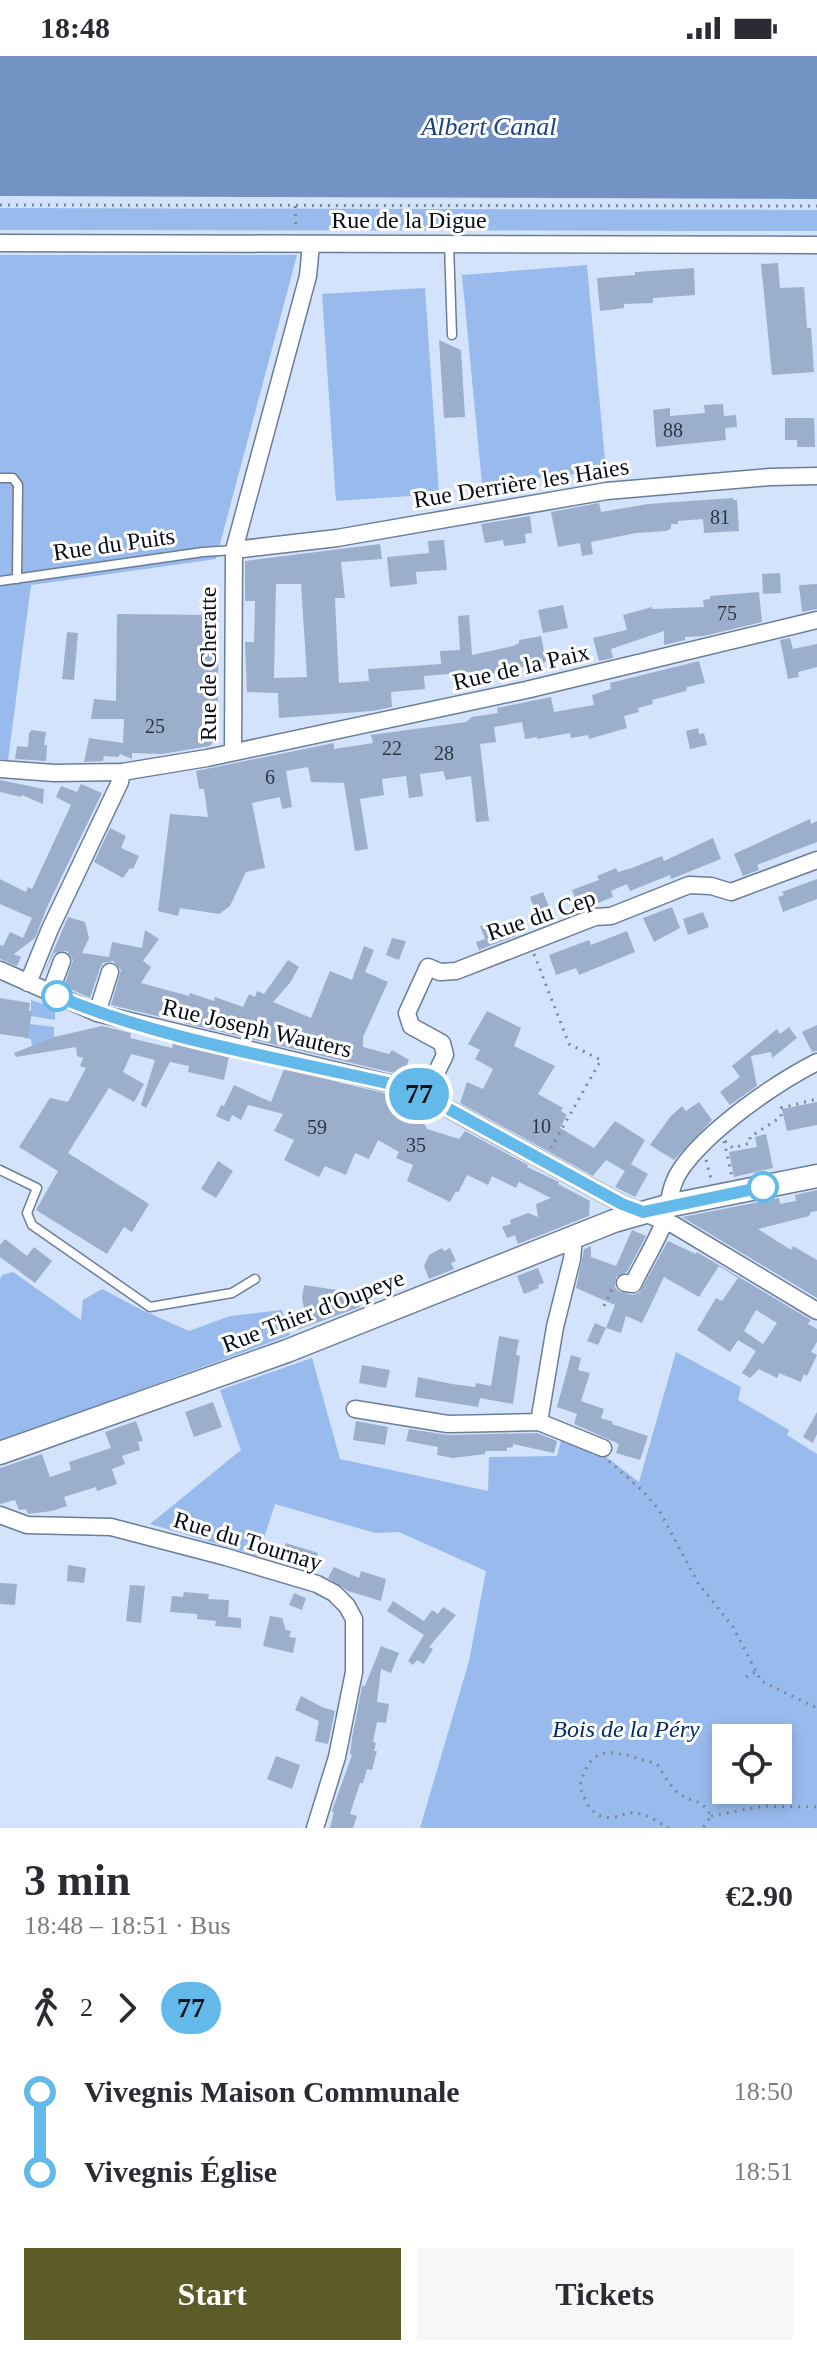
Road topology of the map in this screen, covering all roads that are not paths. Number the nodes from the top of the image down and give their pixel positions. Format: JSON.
{"nodes":[{"id":1,"x":0,"y":243,"type":"edge"},
{"id":2,"x":449,"y":243,"type":"junction"},
{"id":3,"x":311,"y":244,"type":"junction"},
{"id":4,"x":817,"y":245,"type":"edge"},
{"id":5,"x":452,"y":335,"type":"dead end"},
{"id":6,"x":817,"y":476,"type":"edge"},
{"id":7,"x":0,"y":478,"type":"edge"},
{"id":8,"x":234,"y":550,"type":"junction"},
{"id":9,"x":17,"y":579,"type":"junction"},
{"id":10,"x":0,"y":581,"type":"edge"},
{"id":11,"x":817,"y":620,"type":"edge"},
{"id":12,"x":233,"y":752,"type":"junction"},
{"id":13,"x":0,"y":769,"type":"edge"},
{"id":14,"x":122,"y":772,"type":"junction"},
{"id":15,"x":817,"y":860,"type":"edge"},
{"id":16,"x":62,"y":961,"type":"dead end"},
{"id":17,"x":0,"y":970,"type":"edge"},
{"id":18,"x":110,"y":972,"type":"dead end"},
{"id":19,"x":28,"y":983,"type":"junction"},
{"id":20,"x":50,"y":993,"type":"junction"},
{"id":21,"x":97,"y":1013,"type":"junction"},
{"id":22,"x":817,"y":1062,"type":"edge"},
{"id":23,"x":425,"y":1096,"type":"junction"},
{"id":24,"x":0,"y":1170,"type":"edge"},
{"id":25,"x":817,"y":1176,"type":"edge"},
{"id":26,"x":643,"y":1212,"type":"junction"},
{"id":27,"x":666,"y":1213,"type":"junction"},
{"id":28,"x":574,"y":1237,"type":"junction"},
{"id":29,"x":255,"y":1279,"type":"dead end"},
{"id":30,"x":625,"y":1283,"type":"dead end"},
{"id":31,"x":817,"y":1311,"type":"edge"},
{"id":32,"x":355,"y":1409,"type":"dead end"},
{"id":33,"x":539,"y":1422,"type":"junction"},
{"id":34,"x":603,"y":1448,"type":"road end"},
{"id":35,"x":0,"y":1453,"type":"edge"},
{"id":36,"x":0,"y":1515,"type":"edge"},
{"id":37,"x":315,"y":1828,"type":"edge"}],
"edges":[{"from":1,"to":3,"type":"street","name":"Rue de la Digue"},
{"from":2,"to":3,"type":"street","name":"Rue de la Digue"},
{"from":2,"to":4,"type":"street","name":"Rue de la Digue"},
{"from":2,"to":5,"type":"lane"},
{"from":3,"to":8,"type":"street","name":"Rue de Cheratte"},
{"from":6,"to":8,"type":"street","name":"Rue Derrière les Haies"},
{"from":7,"to":9,"type":"lane"},
{"from":8,"to":9,"type":"lane","name":"Rue du Puits"},
{"from":8,"to":12,"type":"street","name":"Rue de Cheratte"},
{"from":9,"to":10,"type":"lane","name":"Rue du Puits"},
{"from":11,"to":12,"type":"street","name":"Rue de la Paix"},
{"from":12,"to":14,"type":"street","name":"Rue de Cheratte"},
{"from":13,"to":14,"type":"street","name":"Rue de Cheratte"},
{"from":14,"to":19,"type":"street"},
{"from":15,"to":23,"type":"street","name":"Rue du Cep"},
{"from":16,"to":20,"type":"street"},
{"from":17,"to":19,"type":"street","name":"Rue Joseph Wauters"},
{"from":18,"to":21,"type":"street"},
{"from":19,"to":20,"type":"street","name":"Rue Joseph Wauters"},
{"from":20,"to":21,"type":"street","name":"Rue Joseph Wauters"},
{"from":21,"to":23,"type":"street","name":"Rue Joseph Wauters"},
{"from":22,"to":27,"type":"street"},
{"from":23,"to":26,"type":"street","name":"Rue Joseph Wauters"},
{"from":24,"to":29,"type":"lane"},
{"from":25,"to":27,"type":"main road","name":"Rue Thier d'Oupeye"},
{"from":26,"to":27,"type":"main road","name":"Rue Thier d'Oupeye"},
{"from":26,"to":28,"type":"main road","name":"Rue Thier d'Oupeye"},
{"from":27,"to":30,"type":"street"},
{"from":27,"to":31,"type":"street"},
{"from":28,"to":33,"type":"street"},
{"from":28,"to":35,"type":"main road","name":"Rue Thier d'Oupeye"},
{"from":32,"to":33,"type":"street"},
{"from":33,"to":34,"type":"street"},
{"from":36,"to":37,"type":"street","name":"Rue du Tournay"}]}
